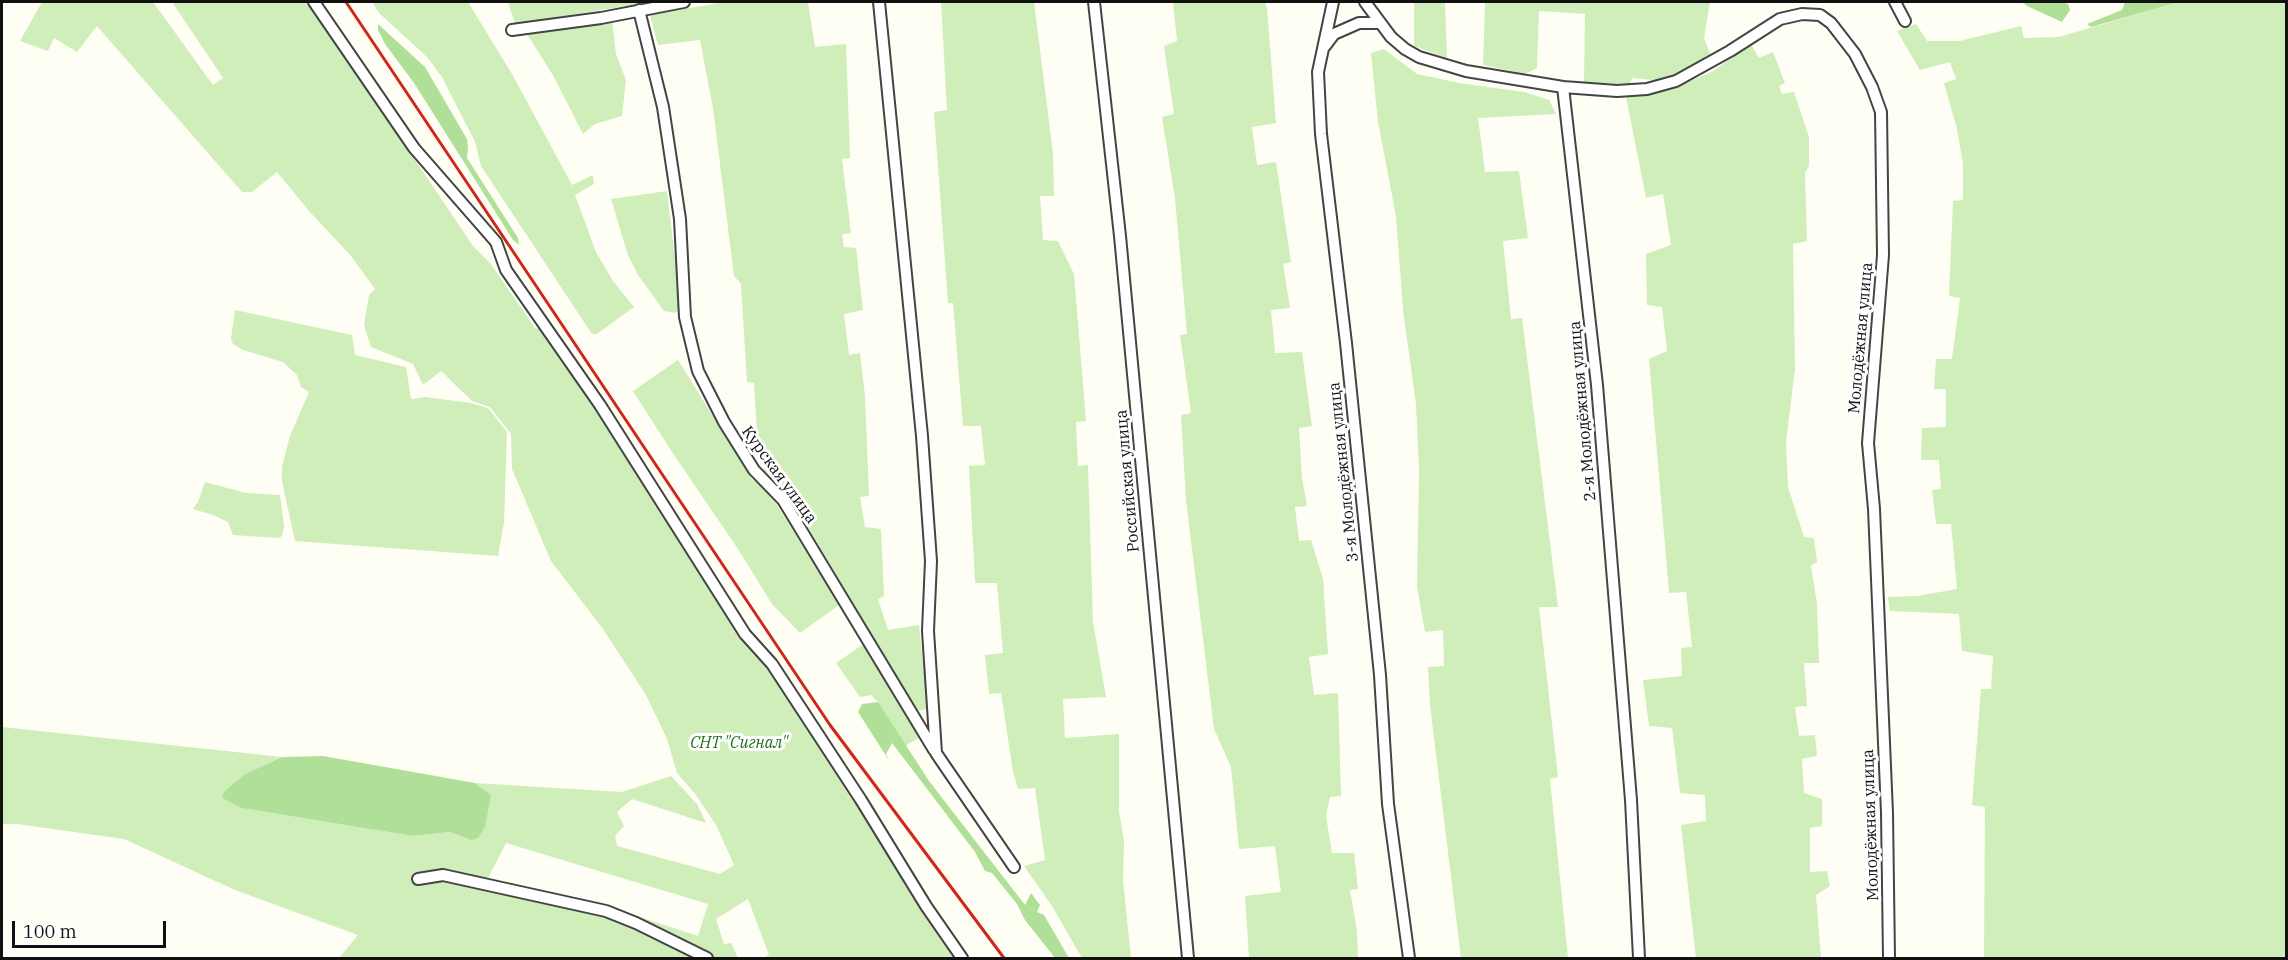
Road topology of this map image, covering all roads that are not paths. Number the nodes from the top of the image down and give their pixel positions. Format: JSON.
{"nodes":[{"id":1,"x":314,"y":2,"type":"edge"},
{"id":2,"x":684,"y":2,"type":"edge"},
{"id":3,"x":879,"y":2,"type":"edge"},
{"id":4,"x":1094,"y":2,"type":"edge"},
{"id":5,"x":1334,"y":2,"type":"edge"},
{"id":6,"x":1365,"y":2,"type":"edge"},
{"id":7,"x":1895,"y":2,"type":"edge"},
{"id":8,"x":639,"y":10,"type":"junction"},
{"id":9,"x":1905,"y":21,"type":"dead end"},
{"id":10,"x":1380,"y":23,"type":"junction"},
{"id":11,"x":512,"y":30,"type":"dead end"},
{"id":12,"x":1321,"y":51,"type":"junction"},
{"id":13,"x":1563,"y":87,"type":"junction"},
{"id":14,"x":936,"y":753,"type":"junction"},
{"id":15,"x":1014,"y":867,"type":"dead end"},
{"id":16,"x":418,"y":879,"type":"dead end"},
{"id":17,"x":706,"y":958,"type":"edge"},
{"id":18,"x":962,"y":958,"type":"edge"},
{"id":19,"x":1188,"y":958,"type":"edge"},
{"id":20,"x":1410,"y":958,"type":"edge"},
{"id":21,"x":1639,"y":958,"type":"edge"},
{"id":22,"x":1889,"y":958,"type":"edge"}],
"edges":[{"from":1,"to":18,"type":"street"},
{"from":2,"to":8,"type":"street"},
{"from":3,"to":14,"type":"street"},
{"from":4,"to":19,"type":"street","name":"Российская улица"},
{"from":5,"to":12,"type":"street","name":"3-я Молодёжная улица"},
{"from":6,"to":10,"type":"street"},
{"from":7,"to":9,"type":"street"},
{"from":8,"to":11,"type":"street"},
{"from":8,"to":14,"type":"street","name":"Курская улица"},
{"from":10,"to":12,"type":"street"},
{"from":10,"to":13,"type":"street"},
{"from":12,"to":20,"type":"street","name":"3-я Молодёжная улица"},
{"from":13,"to":21,"type":"street","name":"2-я Молодёжная улица"},
{"from":13,"to":22,"type":"street","name":"Молодёжная улица"},
{"from":14,"to":15,"type":"street","name":"Курская улица"},
{"from":16,"to":17,"type":"street"}]}
